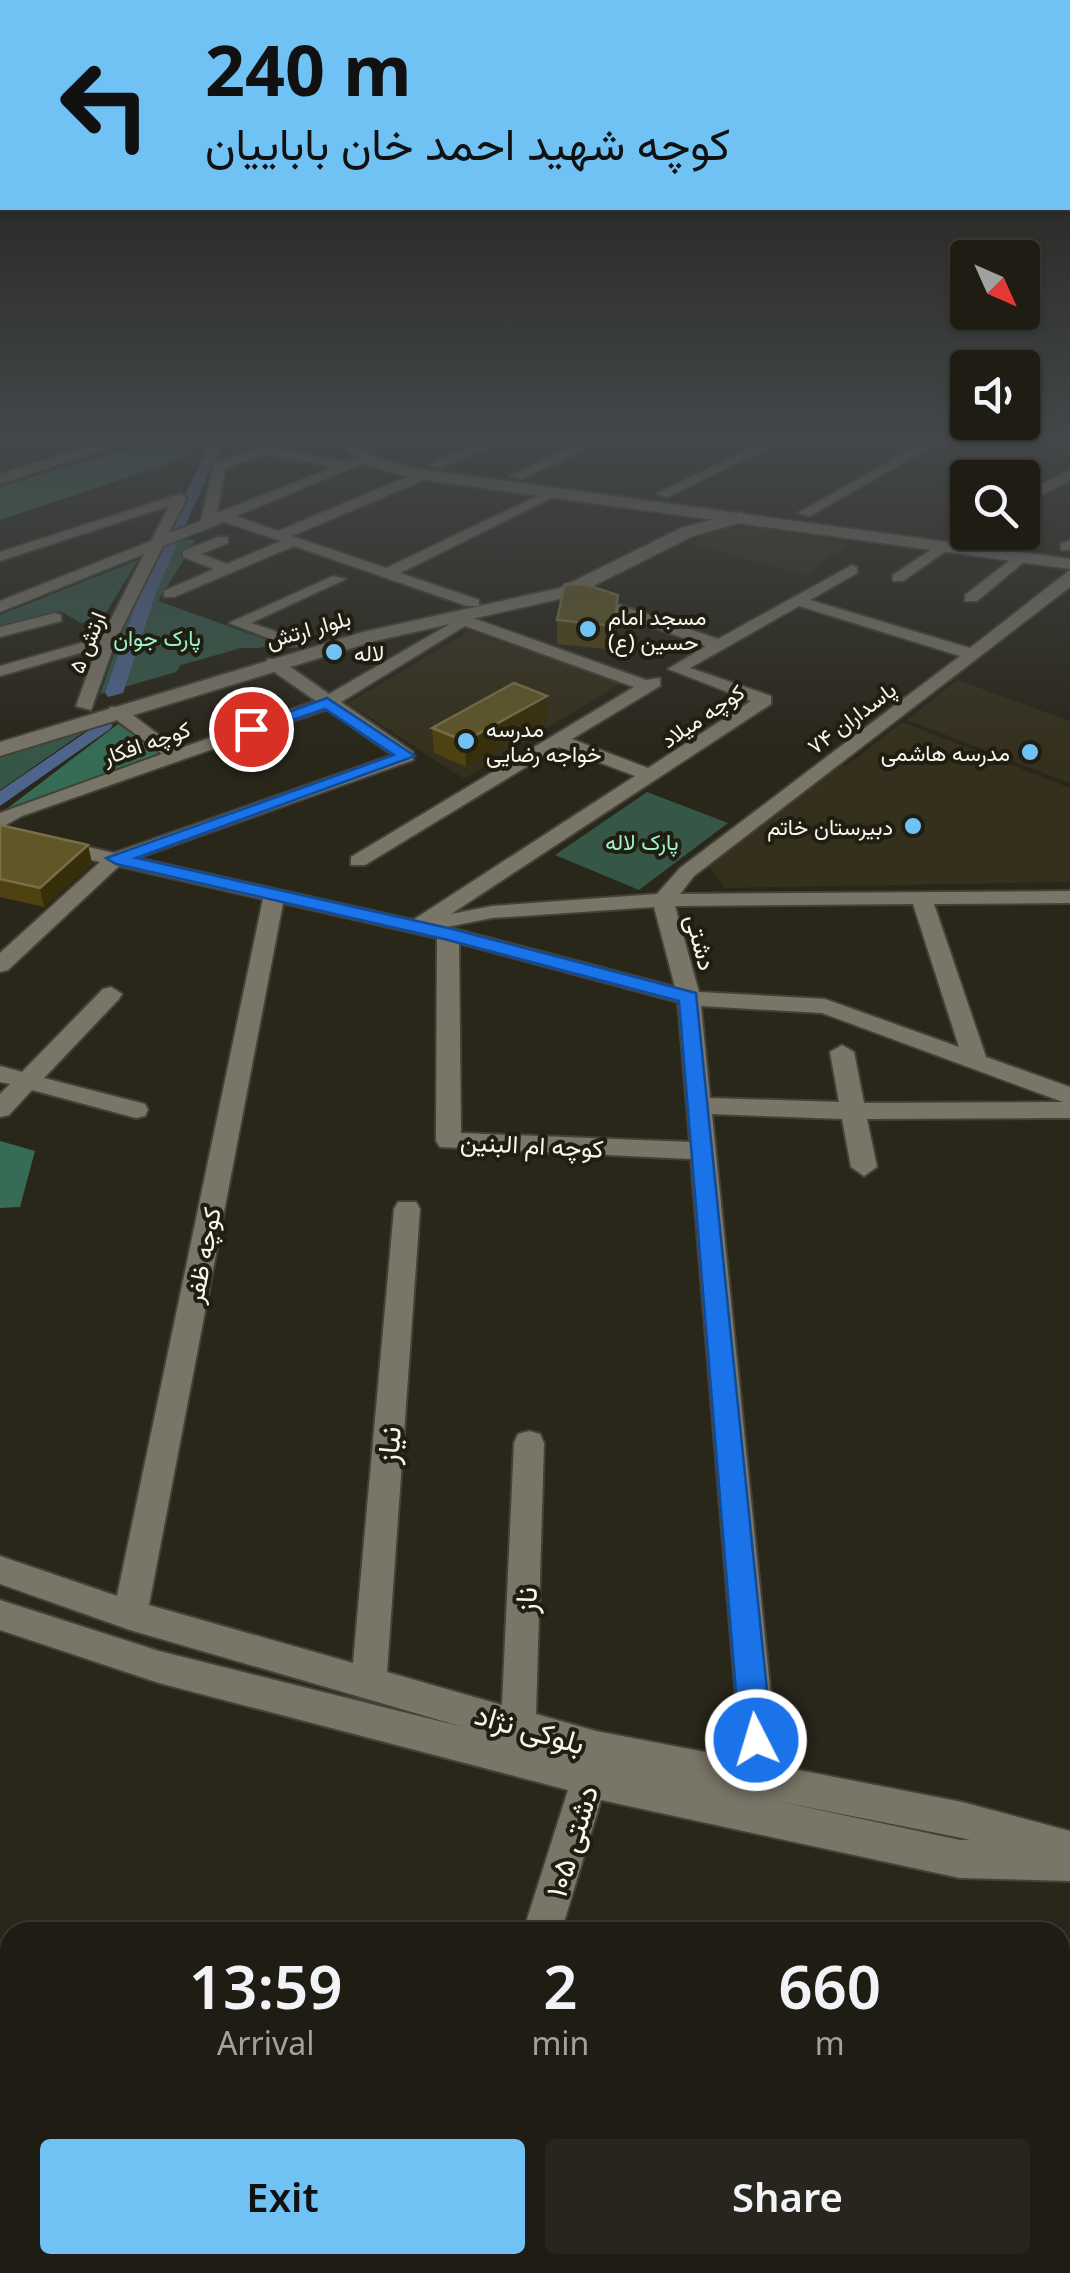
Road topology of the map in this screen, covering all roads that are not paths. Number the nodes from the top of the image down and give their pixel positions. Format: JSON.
{"nodes":[{"id":1,"x":46,"y":542,"type":"edge"},
{"id":2,"x":158,"y":542,"type":"edge"},
{"id":3,"x":170,"y":542,"type":"edge"},
{"id":4,"x":217,"y":542,"type":"edge"},
{"id":5,"x":280,"y":542,"type":"edge"},
{"id":6,"x":290,"y":542,"type":"edge"},
{"id":7,"x":451,"y":542,"type":"edge"},
{"id":8,"x":641,"y":542,"type":"edge"},
{"id":9,"x":666,"y":542,"type":"edge"},
{"id":10,"x":918,"y":542,"type":"edge"},
{"id":11,"x":946,"y":546,"type":"junction"},
{"id":12,"x":1021,"y":550,"type":"edge"},
{"id":13,"x":0,"y":557,"type":"edge"},
{"id":14,"x":1023,"y":557,"type":"junction"},
{"id":15,"x":1069,"y":564,"type":"edge"},
{"id":16,"x":227,"y":569,"type":"junction"},
{"id":17,"x":852,"y":570,"type":"dead end"},
{"id":18,"x":385,"y":574,"type":"junction"},
{"id":19,"x":898,"y":578,"type":"dead end"},
{"id":20,"x":338,"y":579,"type":"dead end"},
{"id":21,"x":566,"y":592,"type":"junction"},
{"id":22,"x":168,"y":594,"type":"dead end"},
{"id":23,"x":971,"y":598,"type":"dead end"},
{"id":24,"x":797,"y":602,"type":"junction"},
{"id":25,"x":0,"y":608,"type":"edge"},
{"id":26,"x":459,"y":610,"type":"junction"},
{"id":27,"x":55,"y":618,"type":"dead end"},
{"id":28,"x":0,"y":632,"type":"edge"},
{"id":29,"x":108,"y":640,"type":"junction"},
{"id":30,"x":294,"y":643,"type":"junction"},
{"id":31,"x":720,"y":645,"type":"junction"},
{"id":32,"x":971,"y":654,"type":"junction"},
{"id":33,"x":273,"y":664,"type":"junction"},
{"id":34,"x":676,"y":670,"type":"junction"},
{"id":35,"x":0,"y":671,"type":"edge"},
{"id":36,"x":647,"y":686,"type":"junction"},
{"id":37,"x":327,"y":703,"type":"junction"},
{"id":38,"x":86,"y":706,"type":"junction"},
{"id":39,"x":116,"y":712,"type":"junction"},
{"id":40,"x":0,"y":733,"type":"edge"},
{"id":41,"x":557,"y":740,"type":"junction"},
{"id":42,"x":0,"y":749,"type":"edge"},
{"id":43,"x":176,"y":756,"type":"junction"},
{"id":44,"x":651,"y":776,"type":"junction"},
{"id":45,"x":2,"y":832,"type":"edge"},
{"id":46,"x":116,"y":858,"type":"junction"},
{"id":47,"x":358,"y":861,"type":"dead end"},
{"id":48,"x":274,"y":896,"type":"junction"},
{"id":49,"x":1070,"y":897,"type":"edge"},
{"id":50,"x":922,"y":898,"type":"junction"},
{"id":51,"x":663,"y":900,"type":"junction"},
{"id":52,"x":416,"y":927,"type":"junction"},
{"id":53,"x":448,"y":934,"type":"junction"},
{"id":54,"x":0,"y":965,"type":"edge"},
{"id":55,"x":112,"y":994,"type":"dead end"},
{"id":56,"x":689,"y":998,"type":"junction"},
{"id":57,"x":842,"y":1052,"type":"dead end"},
{"id":58,"x":974,"y":1060,"type":"junction"},
{"id":59,"x":0,"y":1074,"type":"edge"},
{"id":60,"x":26,"y":1081,"type":"junction"},
{"id":61,"x":1070,"y":1096,"type":"edge"},
{"id":62,"x":698,"y":1106,"type":"junction"},
{"id":63,"x":0,"y":1109,"type":"edge"},
{"id":64,"x":136,"y":1110,"type":"dead end"},
{"id":65,"x":1070,"y":1110,"type":"edge"},
{"id":66,"x":855,"y":1112,"type":"junction"},
{"id":67,"x":702,"y":1151,"type":"junction"},
{"id":68,"x":864,"y":1167,"type":"dead end"},
{"id":69,"x":406,"y":1209,"type":"dead end"},
{"id":70,"x":530,"y":1443,"type":"dead end"},
{"id":71,"x":0,"y":1570,"type":"edge"},
{"id":72,"x":0,"y":1615,"type":"edge"},
{"id":73,"x":130,"y":1615,"type":"junction"},
{"id":74,"x":369,"y":1682,"type":"junction"},
{"id":75,"x":517,"y":1741,"type":"junction"},
{"id":76,"x":594,"y":1764,"type":"junction"},
{"id":77,"x":760,"y":1779,"type":"junction"},
{"id":78,"x":767,"y":1816,"type":"junction"},
{"id":79,"x":1070,"y":1850,"type":"edge"},
{"id":80,"x":1070,"y":1862,"type":"edge"},
{"id":81,"x":545,"y":1922,"type":"edge"}],
"edges":[{"from":1,"to":13,"type":"street","name":"ارتش ۵"},
{"from":2,"to":25,"type":"street"},
{"from":3,"to":29,"type":"street","name":"ارتش ۵"},
{"from":4,"to":16,"type":"street"},
{"from":5,"to":16,"type":"street"},
{"from":6,"to":18,"type":"street"},
{"from":7,"to":18,"type":"street"},
{"from":8,"to":26,"type":"main road","name":"بلوار ارتش"},
{"from":9,"to":21,"type":"main road","name":"بلوار ارتش"},
{"from":10,"to":11,"type":"main road"},
{"from":11,"to":14,"type":"main road"},
{"from":11,"to":19,"type":"street"},
{"from":12,"to":15,"type":"main road"},
{"from":14,"to":15,"type":"main road"},
{"from":14,"to":23,"type":"street"},
{"from":15,"to":32,"type":"street","name":"پاسداران ۷۴"},
{"from":16,"to":22,"type":"street"},
{"from":17,"to":24,"type":"street","name":"کوچه میلاد"},
{"from":18,"to":26,"type":"street"},
{"from":20,"to":30,"type":"street"},
{"from":21,"to":26,"type":"main road","name":"بلوار ارتش"},
{"from":21,"to":31,"type":"street"},
{"from":24,"to":31,"type":"street","name":"کوچه میلاد"},
{"from":24,"to":32,"type":"street"},
{"from":26,"to":30,"type":"main road","name":"بلوار ارتش"},
{"from":26,"to":33,"type":"main road","name":"بلوار ارتش"},
{"from":26,"to":36,"type":"street"},
{"from":26,"to":37,"type":"street","name":"کوچه افکار"},
{"from":27,"to":28,"type":"street"},
{"from":29,"to":35,"type":"street"},
{"from":29,"to":38,"type":"street","name":"ارتش ۵"},
{"from":30,"to":38,"type":"main road","name":"بلوار ارتش"},
{"from":31,"to":34,"type":"street","name":"کوچه میلاد"},
{"from":32,"to":51,"type":"street","name":"پاسداران ۷۴"},
{"from":33,"to":37,"type":"street"},
{"from":33,"to":39,"type":"main road","name":"بلوار ارتش"},
{"from":34,"to":36,"type":"street"},
{"from":34,"to":44,"type":"street","name":"کوچه میلاد"},
{"from":36,"to":41,"type":"street"},
{"from":37,"to":43,"type":"street","name":"کوچه افکار"},
{"from":37,"to":46,"type":"street"},
{"from":38,"to":40,"type":"main road","name":"بلوار ارتش"},
{"from":39,"to":42,"type":"main road","name":"بلوار ارتش"},
{"from":39,"to":43,"type":"street"},
{"from":41,"to":44,"type":"street"},
{"from":41,"to":47,"type":"street"},
{"from":43,"to":45,"type":"street","name":"کوچه افکار"},
{"from":44,"to":52,"type":"street","name":"کوچه میلاد"},
{"from":45,"to":46,"type":"street"},
{"from":46,"to":48,"type":"street"},
{"from":46,"to":54,"type":"street"},
{"from":48,"to":52,"type":"street"},
{"from":48,"to":73,"type":"street","name":"کوچه ظفر"},
{"from":49,"to":50,"type":"street"},
{"from":50,"to":51,"type":"street"},
{"from":50,"to":58,"type":"street"},
{"from":51,"to":52,"type":"street"},
{"from":51,"to":56,"type":"street","name":"دشتی"},
{"from":52,"to":53,"type":"street"},
{"from":53,"to":56,"type":"street"},
{"from":53,"to":67,"type":"street","name":"کوچه ام البنین"},
{"from":55,"to":60,"type":"street"},
{"from":56,"to":58,"type":"street"},
{"from":56,"to":62,"type":"street","name":"دشتی"},
{"from":57,"to":66,"type":"street"},
{"from":58,"to":61,"type":"street"},
{"from":59,"to":60,"type":"street"},
{"from":60,"to":63,"type":"street"},
{"from":60,"to":64,"type":"street"},
{"from":62,"to":66,"type":"street"},
{"from":62,"to":67,"type":"street","name":"دشتی"},
{"from":65,"to":66,"type":"street"},
{"from":66,"to":68,"type":"street"},
{"from":67,"to":77,"type":"street","name":"دشتی"},
{"from":69,"to":74,"type":"street","name":"نیاز"},
{"from":70,"to":75,"type":"street","name":"ناز"},
{"from":71,"to":73,"type":"street","name":"بلوکی نژاد"},
{"from":72,"to":75,"type":"street","name":"بلوکی نژاد"},
{"from":73,"to":74,"type":"street","name":"بلوکی نژاد"},
{"from":74,"to":75,"type":"street","name":"بلوکی نژاد"},
{"from":75,"to":76,"type":"street","name":"بلوکی نژاد"},
{"from":76,"to":77,"type":"street","name":"بلوکی نژاد"},
{"from":76,"to":78,"type":"street","name":"بلوکی نژاد"},
{"from":76,"to":81,"type":"street","name":"دشتی ۱۰۵"},
{"from":77,"to":78,"type":"street","name":"دشتی"},
{"from":77,"to":79,"type":"street","name":"بلوکی نژاد"},
{"from":78,"to":80,"type":"street","name":"بلوکی نژاد"}]}
